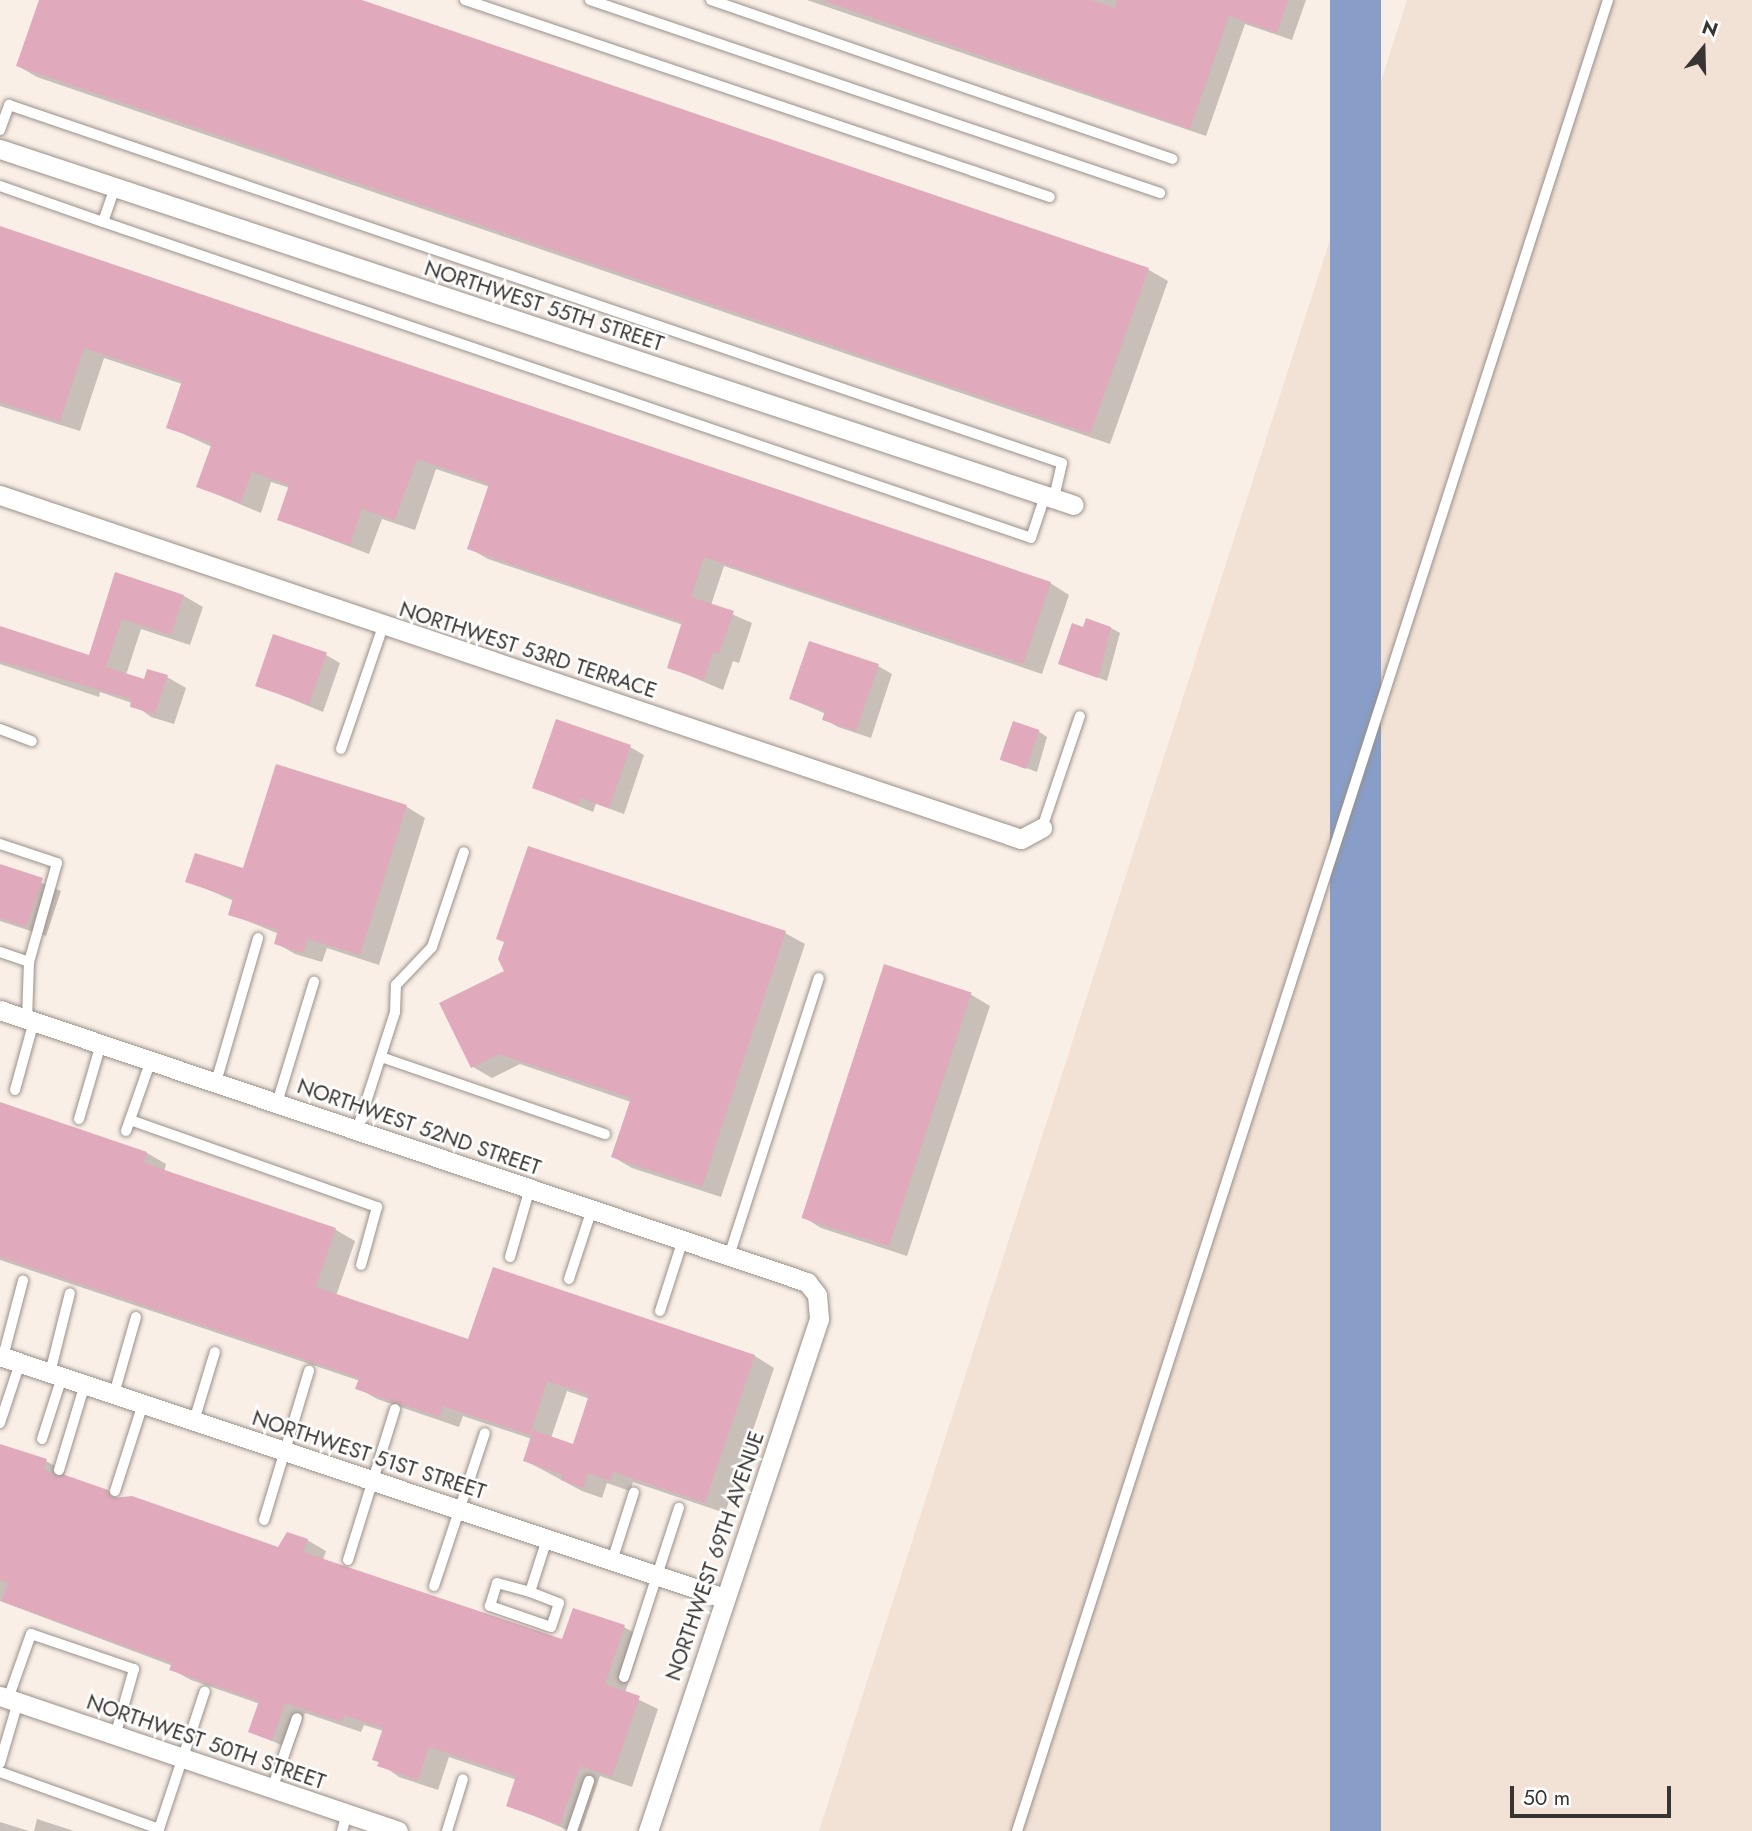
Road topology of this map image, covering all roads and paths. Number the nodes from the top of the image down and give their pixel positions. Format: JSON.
{"nodes":[{"id":1,"x":465,"y":0,"type":"edge"},
{"id":2,"x":590,"y":0,"type":"edge"},
{"id":3,"x":711,"y":0,"type":"edge"},
{"id":4,"x":1608,"y":0,"type":"edge"},
{"id":5,"x":0,"y":130,"type":"edge"},
{"id":6,"x":0,"y":149,"type":"edge"},
{"id":7,"x":1172,"y":159,"type":"dead end"},
{"id":8,"x":0,"y":186,"type":"edge"},
{"id":9,"x":115,"y":187,"type":"junction"},
{"id":10,"x":1160,"y":193,"type":"dead end"},
{"id":11,"x":1050,"y":197,"type":"dead end"},
{"id":12,"x":103,"y":222,"type":"junction"},
{"id":13,"x":0,"y":495,"type":"edge"},
{"id":14,"x":1049,"y":497,"type":"junction"},
{"id":15,"x":1074,"y":505,"type":"dead end"},
{"id":16,"x":383,"y":626,"type":"junction"},
{"id":17,"x":1080,"y":716,"type":"dead end"},
{"id":18,"x":0,"y":729,"type":"edge"},
{"id":19,"x":32,"y":741,"type":"dead end"},
{"id":20,"x":341,"y":749,"type":"dead end"},
{"id":21,"x":1042,"y":828,"type":"joint"},
{"id":22,"x":0,"y":844,"type":"edge"},
{"id":23,"x":464,"y":852,"type":"dead end"},
{"id":24,"x":258,"y":938,"type":"dead end"},
{"id":25,"x":0,"y":952,"type":"edge"},
{"id":26,"x":29,"y":961,"type":"junction"},
{"id":27,"x":818,"y":978,"type":"dead end"},
{"id":28,"x":314,"y":982,"type":"dead end"},
{"id":29,"x":0,"y":1010,"type":"edge"},
{"id":30,"x":31,"y":1020,"type":"junction"},
{"id":31,"x":101,"y":1044,"type":"junction"},
{"id":32,"x":381,"y":1057,"type":"junction"},
{"id":33,"x":151,"y":1060,"type":"junction"},
{"id":34,"x":216,"y":1082,"type":"junction"},
{"id":35,"x":15,"y":1090,"type":"dead end"},
{"id":36,"x":277,"y":1103,"type":"junction"},
{"id":37,"x":79,"y":1119,"type":"dead end"},
{"id":38,"x":130,"y":1120,"type":"junction"},
{"id":39,"x":357,"y":1130,"type":"junction"},
{"id":40,"x":126,"y":1131,"type":"dead end"},
{"id":41,"x":606,"y":1134,"type":"dead end"},
{"id":42,"x":530,"y":1188,"type":"junction"},
{"id":43,"x":592,"y":1209,"type":"junction"},
{"id":44,"x":682,"y":1240,"type":"junction"},
{"id":45,"x":729,"y":1256,"type":"junction"},
{"id":46,"x":510,"y":1257,"type":"dead end"},
{"id":47,"x":361,"y":1265,"type":"dead end"},
{"id":48,"x":569,"y":1279,"type":"dead end"},
{"id":49,"x":23,"y":1281,"type":"dead end"},
{"id":50,"x":70,"y":1293,"type":"dead end"},
{"id":51,"x":817,"y":1295,"type":"joint"},
{"id":52,"x":660,"y":1311,"type":"dead end"},
{"id":53,"x":136,"y":1317,"type":"dead end"},
{"id":54,"x":215,"y":1352,"type":"dead end"},
{"id":55,"x":8,"y":1359,"type":"edge"},
{"id":56,"x":309,"y":1371,"type":"dead end"},
{"id":57,"x":56,"y":1375,"type":"junction"},
{"id":58,"x":85,"y":1384,"type":"junction"},
{"id":59,"x":114,"y":1394,"type":"junction"},
{"id":60,"x":144,"y":1404,"type":"junction"},
{"id":61,"x":395,"y":1409,"type":"dead end"},
{"id":62,"x":194,"y":1421,"type":"junction"},
{"id":63,"x":0,"y":1423,"type":"edge"},
{"id":64,"x":485,"y":1433,"type":"dead end"},
{"id":65,"x":42,"y":1439,"type":"dead end"},
{"id":66,"x":284,"y":1451,"type":"junction"},
{"id":67,"x":59,"y":1470,"type":"dead end"},
{"id":68,"x":374,"y":1481,"type":"junction"},
{"id":69,"x":115,"y":1490,"type":"dead end"},
{"id":70,"x":634,"y":1492,"type":"dead end"},
{"id":71,"x":679,"y":1508,"type":"dead end"},
{"id":72,"x":460,"y":1510,"type":"junction"},
{"id":73,"x":264,"y":1520,"type":"dead end"},
{"id":74,"x":547,"y":1539,"type":"junction"},
{"id":75,"x":348,"y":1560,"type":"dead end"},
{"id":76,"x":612,"y":1561,"type":"junction"},
{"id":77,"x":657,"y":1576,"type":"junction"},
{"id":78,"x":434,"y":1586,"type":"dead end"},
{"id":79,"x":530,"y":1592,"type":"junction"},
{"id":80,"x":724,"y":1598,"type":"junction"},
{"id":81,"x":624,"y":1677,"type":"dead end"},
{"id":82,"x":205,"y":1691,"type":"dead end"},
{"id":83,"x":9,"y":1699,"type":"edge"},
{"id":84,"x":297,"y":1718,"type":"dead end"},
{"id":85,"x":115,"y":1736,"type":"junction"},
{"id":86,"x":185,"y":1759,"type":"junction"},
{"id":87,"x":0,"y":1763,"type":"edge"},
{"id":88,"x":0,"y":1772,"type":"edge"},
{"id":89,"x":463,"y":1779,"type":"dead end"},
{"id":90,"x":589,"y":1781,"type":"dead end"},
{"id":91,"x":272,"y":1788,"type":"junction"},
{"id":92,"x":345,"y":1823,"type":"edge"},
{"id":93,"x":161,"y":1830,"type":"edge"},
{"id":94,"x":398,"y":1831,"type":"edge"},
{"id":95,"x":447,"y":1831,"type":"edge"},
{"id":96,"x":572,"y":1831,"type":"edge"},
{"id":97,"x":648,"y":1831,"type":"edge"},
{"id":98,"x":1017,"y":1831,"type":"edge"}],
"edges":[{"from":1,"to":11,"type":"lane"},
{"from":2,"to":10,"type":"lane"},
{"from":3,"to":7,"type":"lane"},
{"from":4,"to":98,"type":"lane"},
{"from":5,"to":14,"type":"lane"},
{"from":6,"to":9,"type":"street","name":"NORTHWEST 55TH STREET"},
{"from":8,"to":12,"type":"lane"},
{"from":9,"to":12,"type":"lane"},
{"from":9,"to":14,"type":"street","name":"NORTHWEST 55TH STREET"},
{"from":12,"to":14,"type":"lane"},
{"from":13,"to":16,"type":"street","name":"NORTHWEST 53RD TERRACE"},
{"from":14,"to":15,"type":"street","name":"NORTHWEST 55TH STREET"},
{"from":16,"to":20,"type":"lane"},
{"from":16,"to":21,"type":"street","name":"NORTHWEST 53RD TERRACE"},
{"from":17,"to":21,"type":"lane"},
{"from":18,"to":19,"type":"lane"},
{"from":22,"to":26,"type":"lane"},
{"from":23,"to":32,"type":"lane"},
{"from":24,"to":34,"type":"lane"},
{"from":25,"to":26,"type":"lane"},
{"from":26,"to":30,"type":"lane"},
{"from":27,"to":45,"type":"lane"},
{"from":28,"to":36,"type":"lane"},
{"from":29,"to":30,"type":"street","name":"NORTHWEST 52ND STREET"},
{"from":30,"to":31,"type":"street","name":"NORTHWEST 52ND STREET"},
{"from":30,"to":35,"type":"lane"},
{"from":31,"to":33,"type":"street","name":"NORTHWEST 52ND STREET"},
{"from":31,"to":37,"type":"lane"},
{"from":32,"to":39,"type":"lane"},
{"from":32,"to":41,"type":"lane"},
{"from":33,"to":34,"type":"street","name":"NORTHWEST 52ND STREET"},
{"from":33,"to":38,"type":"lane"},
{"from":34,"to":36,"type":"street","name":"NORTHWEST 52ND STREET"},
{"from":36,"to":39,"type":"street","name":"NORTHWEST 52ND STREET"},
{"from":38,"to":40,"type":"lane"},
{"from":38,"to":47,"type":"lane"},
{"from":39,"to":42,"type":"street","name":"NORTHWEST 52ND STREET"},
{"from":42,"to":43,"type":"street","name":"NORTHWEST 52ND STREET"},
{"from":42,"to":46,"type":"lane"},
{"from":43,"to":44,"type":"street","name":"NORTHWEST 52ND STREET"},
{"from":43,"to":48,"type":"lane"},
{"from":44,"to":45,"type":"street","name":"NORTHWEST 52ND STREET"},
{"from":44,"to":52,"type":"lane"},
{"from":45,"to":51,"type":"street","name":"NORTHWEST 52ND STREET"},
{"from":49,"to":55,"type":"lane"},
{"from":50,"to":57,"type":"lane"},
{"from":51,"to":80,"type":"street","name":"NORTHWEST 69TH AVENUE"},
{"from":53,"to":59,"type":"lane"},
{"from":54,"to":62,"type":"lane"},
{"from":55,"to":57,"type":"street","name":"NORTHWEST 51ST STREET"},
{"from":55,"to":63,"type":"lane"},
{"from":56,"to":66,"type":"lane"},
{"from":57,"to":58,"type":"street","name":"NORTHWEST 51ST STREET"},
{"from":57,"to":65,"type":"lane"},
{"from":58,"to":59,"type":"street","name":"NORTHWEST 51ST STREET"},
{"from":58,"to":67,"type":"lane"},
{"from":59,"to":60,"type":"street","name":"NORTHWEST 51ST STREET"},
{"from":60,"to":62,"type":"street","name":"NORTHWEST 51ST STREET"},
{"from":60,"to":69,"type":"lane"},
{"from":61,"to":68,"type":"lane"},
{"from":62,"to":66,"type":"street","name":"NORTHWEST 51ST STREET"},
{"from":64,"to":72,"type":"lane"},
{"from":66,"to":68,"type":"street","name":"NORTHWEST 51ST STREET"},
{"from":66,"to":73,"type":"lane"},
{"from":68,"to":72,"type":"street","name":"NORTHWEST 51ST STREET"},
{"from":68,"to":75,"type":"lane"},
{"from":70,"to":76,"type":"lane"},
{"from":71,"to":77,"type":"lane"},
{"from":72,"to":74,"type":"street","name":"NORTHWEST 51ST STREET"},
{"from":72,"to":78,"type":"lane"},
{"from":74,"to":76,"type":"street","name":"NORTHWEST 51ST STREET"},
{"from":74,"to":79,"type":"lane"},
{"from":76,"to":77,"type":"street","name":"NORTHWEST 51ST STREET"},
{"from":77,"to":80,"type":"street","name":"NORTHWEST 51ST STREET"},
{"from":77,"to":81,"type":"lane"},
{"from":79,"to":79,"type":"lane"},
{"from":80,"to":97,"type":"street","name":"NORTHWEST 69TH AVENUE"},
{"from":82,"to":86,"type":"lane"},
{"from":83,"to":85,"type":"street","name":"NORTHWEST 50TH STREET"},
{"from":83,"to":85,"type":"lane"},
{"from":83,"to":87,"type":"lane"},
{"from":84,"to":91,"type":"lane"},
{"from":85,"to":86,"type":"street","name":"NORTHWEST 50TH STREET"},
{"from":86,"to":91,"type":"street","name":"NORTHWEST 50TH STREET"},
{"from":86,"to":93,"type":"lane"},
{"from":88,"to":93,"type":"lane"},
{"from":89,"to":95,"type":"lane"},
{"from":90,"to":96,"type":"lane"},
{"from":91,"to":92,"type":"street","name":"NORTHWEST 50TH STREET"},
{"from":92,"to":94,"type":"street","name":"NORTHWEST 50TH STREET"}]}
